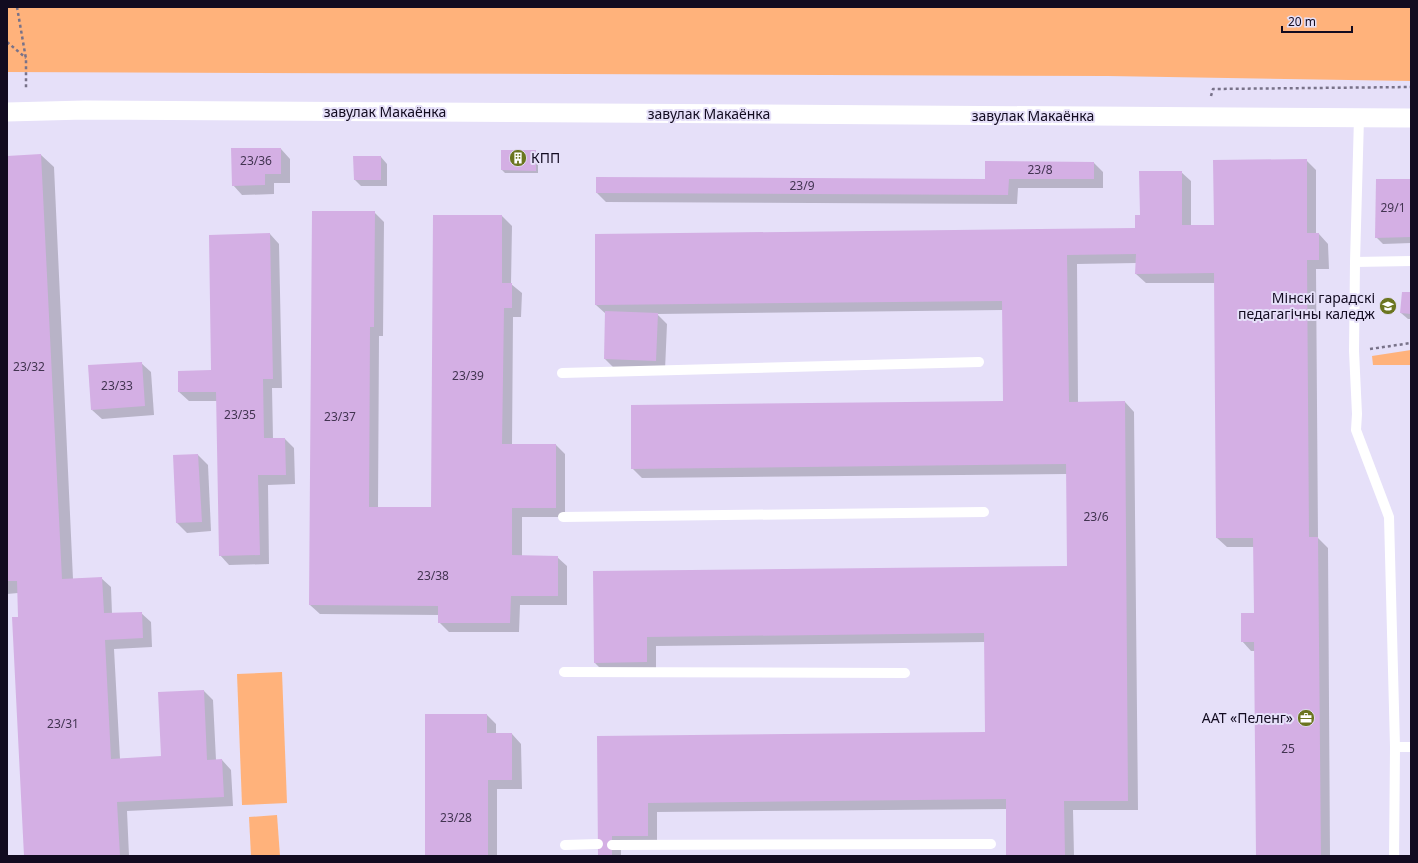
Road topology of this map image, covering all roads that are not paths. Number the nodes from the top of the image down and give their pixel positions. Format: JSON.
{"nodes":[{"id":1,"x":7,"y":112,"type":"edge"},
{"id":2,"x":1359,"y":118,"type":"junction"},
{"id":3,"x":1411,"y":118,"type":"edge"},
{"id":4,"x":1411,"y":261,"type":"edge"},
{"id":5,"x":1355,"y":262,"type":"junction"},
{"id":6,"x":979,"y":362,"type":"dead end"},
{"id":7,"x":562,"y":373,"type":"dead end"},
{"id":8,"x":984,"y":512,"type":"dead end"},
{"id":9,"x":563,"y":517,"type":"dead end"},
{"id":10,"x":564,"y":672,"type":"dead end"},
{"id":11,"x":905,"y":673,"type":"dead end"},
{"id":12,"x":1395,"y":747,"type":"junction"},
{"id":13,"x":1411,"y":747,"type":"edge"},
{"id":14,"x":598,"y":844,"type":"dead end"},
{"id":15,"x":991,"y":844,"type":"dead end"},
{"id":16,"x":566,"y":845,"type":"dead end"},
{"id":17,"x":612,"y":845,"type":"dead end"},
{"id":18,"x":1394,"y":856,"type":"edge"}],
"edges":[{"from":1,"to":2,"type":"street","name":"завулак Макаёнка"},
{"from":2,"to":3,"type":"street","name":"завулак Макаёнка"},
{"from":2,"to":5,"type":"lane"},
{"from":4,"to":5,"type":"lane"},
{"from":5,"to":12,"type":"lane"},
{"from":6,"to":7,"type":"lane"},
{"from":8,"to":9,"type":"lane"},
{"from":10,"to":11,"type":"lane"},
{"from":12,"to":13,"type":"lane"},
{"from":12,"to":18,"type":"lane"},
{"from":14,"to":16,"type":"lane"},
{"from":15,"to":17,"type":"lane"}]}
